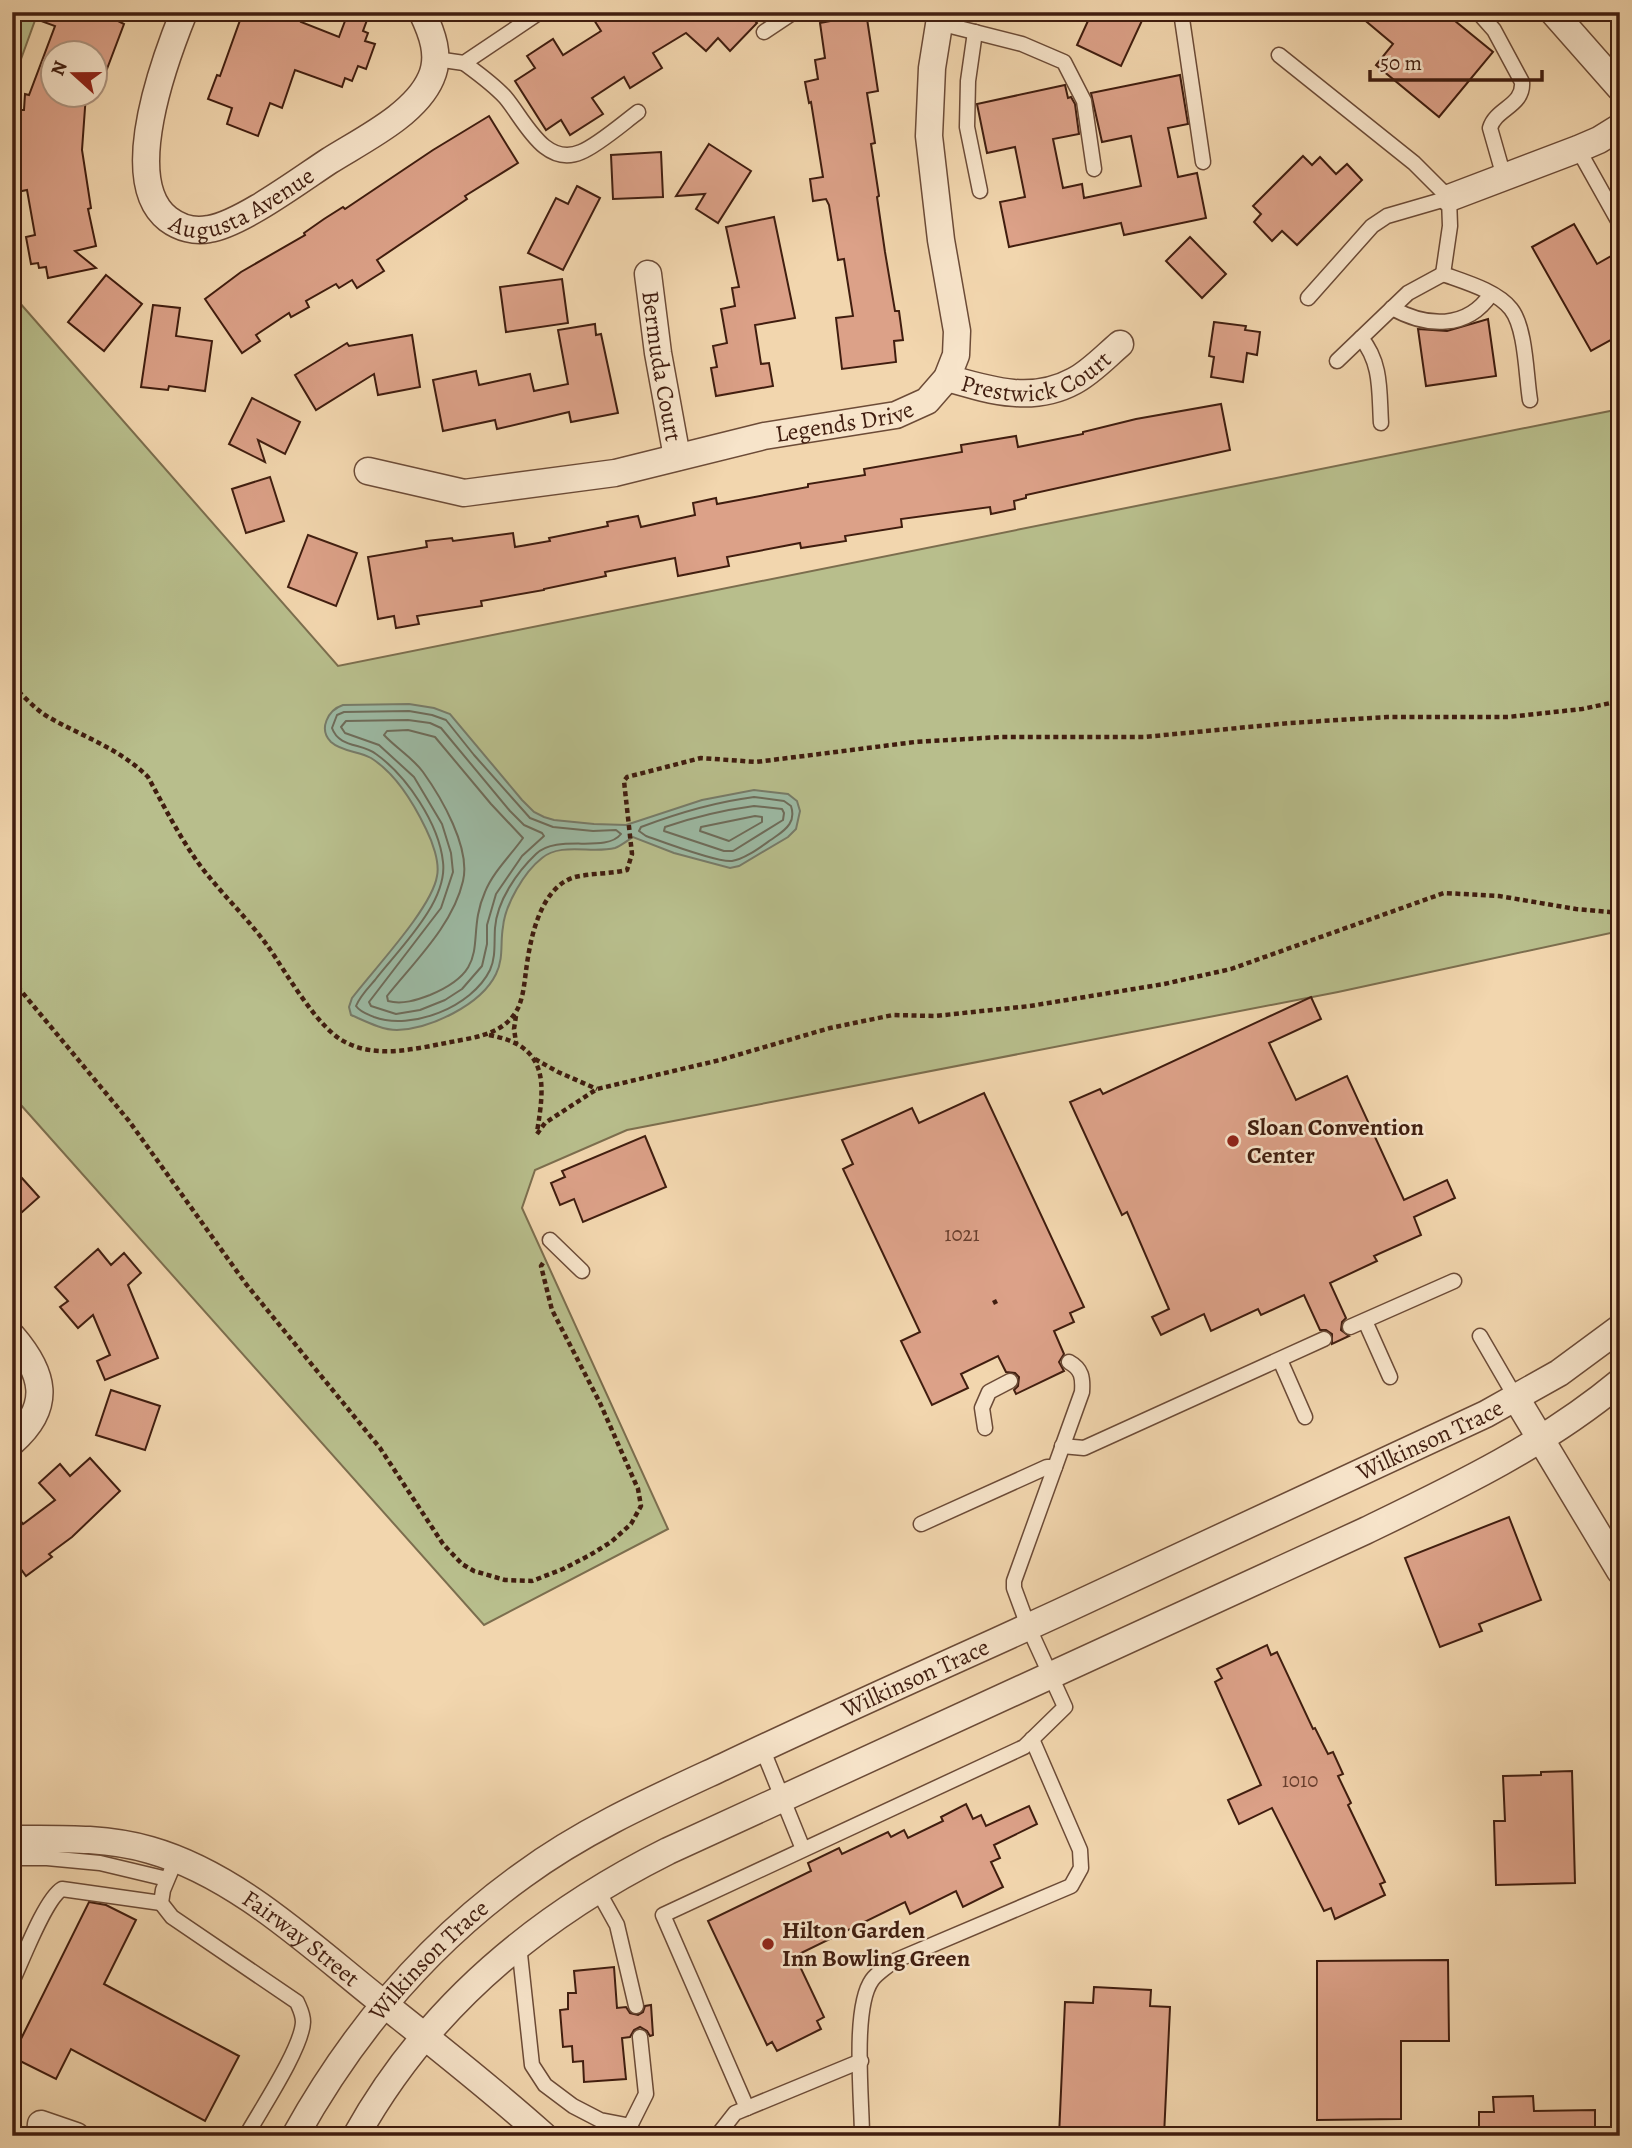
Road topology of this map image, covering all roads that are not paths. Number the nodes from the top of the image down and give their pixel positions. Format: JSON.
{"nodes":[{"id":1,"x":184,"y":12,"type":"edge"},
{"id":2,"x":422,"y":12,"type":"edge"},
{"id":3,"x":540,"y":12,"type":"edge"},
{"id":4,"x":794,"y":12,"type":"edge"},
{"id":5,"x":1181,"y":12,"type":"edge"},
{"id":6,"x":1478,"y":12,"type":"edge"},
{"id":7,"x":1553,"y":12,"type":"edge"},
{"id":8,"x":940,"y":18,"type":"edge"},
{"id":9,"x":764,"y":32,"type":"dead end"},
{"id":10,"x":975,"y":32,"type":"junction"},
{"id":11,"x":1279,"y":55,"type":"dead end"},
{"id":12,"x":436,"y":59,"type":"junction"},
{"id":13,"x":464,"y":63,"type":"junction"},
{"id":14,"x":1620,"y":88,"type":"edge"},
{"id":15,"x":638,"y":113,"type":"dead end"},
{"id":16,"x":1620,"y":127,"type":"edge"},
{"id":17,"x":1578,"y":149,"type":"junction"},
{"id":18,"x":1203,"y":162,"type":"dead end"},
{"id":19,"x":1094,"y":169,"type":"dead end"},
{"id":20,"x":1504,"y":177,"type":"junction"},
{"id":21,"x":980,"y":191,"type":"dead end"},
{"id":22,"x":1449,"y":198,"type":"junction"},
{"id":23,"x":1620,"y":224,"type":"edge"},
{"id":24,"x":648,"y":274,"type":"dead end"},
{"id":25,"x":1443,"y":274,"type":"junction"},
{"id":26,"x":1491,"y":295,"type":"junction"},
{"id":27,"x":1308,"y":298,"type":"dead end"},
{"id":28,"x":1392,"y":308,"type":"junction"},
{"id":29,"x":1361,"y":338,"type":"junction"},
{"id":30,"x":1120,"y":344,"type":"dead end"},
{"id":31,"x":1337,"y":360,"type":"dead end"},
{"id":32,"x":947,"y":378,"type":"junction"},
{"id":33,"x":1530,"y":400,"type":"dead end"},
{"id":34,"x":1381,"y":423,"type":"dead end"},
{"id":35,"x":677,"y":457,"type":"junction"},
{"id":36,"x":368,"y":471,"type":"dead end"},
{"id":37,"x":552,"y":1242,"type":"road end"},
{"id":38,"x":582,"y":1271,"type":"dead end"},
{"id":39,"x":1454,"y":1281,"type":"dead end"},
{"id":40,"x":1365,"y":1321,"type":"junction"},
{"id":41,"x":1350,"y":1327,"type":"dead end"},
{"id":42,"x":1620,"y":1328,"type":"edge"},
{"id":43,"x":12,"y":1336,"type":"edge"},
{"id":44,"x":1480,"y":1336,"type":"dead end"},
{"id":45,"x":1324,"y":1339,"type":"dead end"},
{"id":46,"x":1280,"y":1360,"type":"junction"},
{"id":47,"x":1069,"y":1362,"type":"dead end"},
{"id":48,"x":1390,"y":1377,"type":"dead end"},
{"id":49,"x":1010,"y":1381,"type":"dead end"},
{"id":50,"x":1620,"y":1382,"type":"edge"},
{"id":51,"x":1517,"y":1398,"type":"junction"},
{"id":52,"x":1305,"y":1417,"type":"dead end"},
{"id":53,"x":985,"y":1428,"type":"dead end"},
{"id":54,"x":1541,"y":1440,"type":"junction"},
{"id":55,"x":12,"y":1442,"type":"edge"},
{"id":56,"x":1062,"y":1446,"type":"junction"},
{"id":57,"x":1055,"y":1467,"type":"junction"},
{"id":58,"x":921,"y":1524,"type":"dead end"},
{"id":59,"x":1620,"y":1571,"type":"edge"},
{"id":60,"x":1028,"y":1626,"type":"junction"},
{"id":61,"x":1050,"y":1676,"type":"junction"},
{"id":62,"x":1032,"y":1739,"type":"junction"},
{"id":63,"x":762,"y":1748,"type":"junction"},
{"id":64,"x":782,"y":1798,"type":"junction"},
{"id":65,"x":12,"y":1839,"type":"edge"},
{"id":66,"x":803,"y":1849,"type":"junction"},
{"id":67,"x":12,"y":1858,"type":"edge"},
{"id":68,"x":172,"y":1869,"type":"junction"},
{"id":69,"x":597,"y":1889,"type":"junction"},
{"id":70,"x":161,"y":1903,"type":"junction"},
{"id":71,"x":519,"y":1945,"type":"junction"},
{"id":72,"x":12,"y":1982,"type":"edge"},
{"id":73,"x":384,"y":2004,"type":"junction"},
{"id":74,"x":636,"y":2007,"type":"dead end"},
{"id":75,"x":425,"y":2036,"type":"junction"},
{"id":76,"x":640,"y":2037,"type":"dead end"},
{"id":77,"x":861,"y":2061,"type":"junction"},
{"id":78,"x":747,"y":2108,"type":"junction"},
{"id":79,"x":628,"y":2131,"type":"edge"},
{"id":80,"x":862,"y":2132,"type":"edge"},
{"id":81,"x":40,"y":2136,"type":"edge"},
{"id":82,"x":75,"y":2136,"type":"edge"},
{"id":83,"x":246,"y":2136,"type":"edge"},
{"id":84,"x":295,"y":2136,"type":"edge"},
{"id":85,"x":356,"y":2136,"type":"edge"},
{"id":86,"x":544,"y":2136,"type":"edge"},
{"id":87,"x":717,"y":2136,"type":"edge"},
{"id":88,"x":848,"y":2136,"type":"edge"}],
"edges":[{"from":1,"to":12,"type":"street","name":"Augusta Avenue"},
{"from":2,"to":12,"type":"street"},
{"from":3,"to":13,"type":"lane"},
{"from":4,"to":9,"type":"lane"},
{"from":5,"to":18,"type":"lane"},
{"from":6,"to":20,"type":"lane"},
{"from":7,"to":14,"type":"street"},
{"from":8,"to":10,"type":"lane"},
{"from":8,"to":32,"type":"street","name":"Legends Drive"},
{"from":10,"to":19,"type":"lane"},
{"from":10,"to":21,"type":"lane"},
{"from":11,"to":22,"type":"lane"},
{"from":12,"to":13,"type":"lane"},
{"from":13,"to":15,"type":"lane"},
{"from":16,"to":17,"type":"street"},
{"from":17,"to":20,"type":"street"},
{"from":17,"to":23,"type":"lane"},
{"from":20,"to":22,"type":"street"},
{"from":22,"to":25,"type":"lane"},
{"from":22,"to":27,"type":"lane"},
{"from":24,"to":35,"type":"street","name":"Bermuda Court"},
{"from":25,"to":26,"type":"lane"},
{"from":25,"to":28,"type":"lane"},
{"from":26,"to":28,"type":"lane"},
{"from":26,"to":33,"type":"lane"},
{"from":28,"to":29,"type":"lane"},
{"from":29,"to":31,"type":"lane"},
{"from":29,"to":34,"type":"lane"},
{"from":30,"to":32,"type":"street","name":"Prestwick Court"},
{"from":32,"to":35,"type":"street","name":"Legends Drive"},
{"from":35,"to":36,"type":"street","name":"Legends Drive"},
{"from":37,"to":38,"type":"lane"},
{"from":39,"to":40,"type":"lane"},
{"from":40,"to":41,"type":"lane"},
{"from":40,"to":48,"type":"lane"},
{"from":42,"to":51,"type":"street","name":"Wilkinson Trace"},
{"from":43,"to":55,"type":"street"},
{"from":44,"to":51,"type":"lane"},
{"from":45,"to":46,"type":"lane"},
{"from":46,"to":52,"type":"lane"},
{"from":46,"to":56,"type":"lane"},
{"from":47,"to":56,"type":"lane"},
{"from":49,"to":53,"type":"lane"},
{"from":50,"to":54,"type":"street","name":"Wilkinson Trace"},
{"from":51,"to":54,"type":"street"},
{"from":51,"to":60,"type":"street","name":"Wilkinson Trace"},
{"from":54,"to":59,"type":"street"},
{"from":54,"to":61,"type":"street","name":"Wilkinson Trace"},
{"from":56,"to":57,"type":"lane"},
{"from":57,"to":58,"type":"lane"},
{"from":57,"to":60,"type":"lane"},
{"from":60,"to":61,"type":"lane"},
{"from":60,"to":63,"type":"street","name":"Wilkinson Trace"},
{"from":61,"to":62,"type":"lane"},
{"from":61,"to":64,"type":"street","name":"Wilkinson Trace"},
{"from":62,"to":66,"type":"lane"},
{"from":62,"to":77,"type":"lane"},
{"from":63,"to":64,"type":"lane"},
{"from":63,"to":73,"type":"street","name":"Wilkinson Trace"},
{"from":64,"to":66,"type":"lane"},
{"from":64,"to":69,"type":"street","name":"Wilkinson Trace"},
{"from":65,"to":68,"type":"street","name":"Fairway Street"},
{"from":66,"to":78,"type":"lane"},
{"from":67,"to":68,"type":"lane"},
{"from":68,"to":70,"type":"lane"},
{"from":68,"to":73,"type":"street","name":"Fairway Street"},
{"from":69,"to":71,"type":"street","name":"Wilkinson Trace"},
{"from":69,"to":74,"type":"lane"},
{"from":70,"to":72,"type":"lane"},
{"from":70,"to":83,"type":"lane"},
{"from":71,"to":75,"type":"street","name":"Wilkinson Trace"},
{"from":71,"to":79,"type":"lane"},
{"from":73,"to":75,"type":"street","name":"Fairway Street"},
{"from":73,"to":84,"type":"street","name":"Wilkinson Trace"},
{"from":75,"to":85,"type":"street","name":"Wilkinson Trace"},
{"from":75,"to":86,"type":"street","name":"Fairway Street"},
{"from":76,"to":79,"type":"lane"},
{"from":77,"to":78,"type":"lane"},
{"from":77,"to":80,"type":"lane"},
{"from":78,"to":87,"type":"lane"},
{"from":80,"to":88,"type":"lane"},
{"from":81,"to":82,"type":"street"}]}
